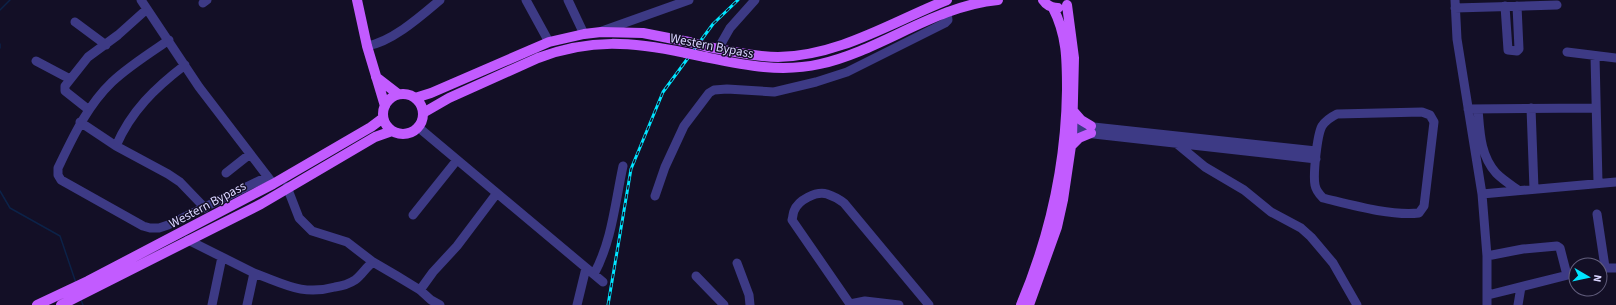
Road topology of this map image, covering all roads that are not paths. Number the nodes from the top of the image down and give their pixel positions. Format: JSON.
{"nodes":[{"id":1,"x":141,"y":0,"type":"edge"},
{"id":2,"x":357,"y":0,"type":"edge"},
{"id":3,"x":440,"y":0,"type":"edge"},
{"id":4,"x":526,"y":0,"type":"edge"},
{"id":5,"x":568,"y":0,"type":"edge"},
{"id":6,"x":685,"y":0,"type":"edge"},
{"id":7,"x":755,"y":0,"type":"edge"},
{"id":8,"x":947,"y":0,"type":"edge"},
{"id":9,"x":998,"y":0,"type":"edge"},
{"id":10,"x":1041,"y":0,"type":"edge"},
{"id":11,"x":1068,"y":2,"type":"edge"},
{"id":12,"x":1455,"y":4,"type":"edge"},
{"id":13,"x":1557,"y":5,"type":"dead end"},
{"id":14,"x":1505,"y":6,"type":"junction"},
{"id":15,"x":1517,"y":6,"type":"junction"},
{"id":16,"x":147,"y":8,"type":"junction"},
{"id":17,"x":1052,"y":8,"type":"junction"},
{"id":18,"x":947,"y":12,"type":"junction"},
{"id":19,"x":75,"y":22,"type":"dead end"},
{"id":20,"x":601,"y":32,"type":"junction"},
{"id":21,"x":584,"y":34,"type":"junction"},
{"id":22,"x":169,"y":40,"type":"junction"},
{"id":23,"x":548,"y":42,"type":"junction"},
{"id":24,"x":106,"y":45,"type":"junction"},
{"id":25,"x":367,"y":46,"type":"junction"},
{"id":26,"x":713,"y":48,"type":"junction"},
{"id":27,"x":1567,"y":52,"type":"dead end"},
{"id":28,"x":1595,"y":56,"type":"junction"},
{"id":29,"x":1616,"y":58,"type":"edge"},
{"id":30,"x":36,"y":61,"type":"dead end"},
{"id":31,"x":185,"y":65,"type":"junction"},
{"id":32,"x":376,"y":78,"type":"junction"},
{"id":33,"x":70,"y":79,"type":"junction"},
{"id":34,"x":398,"y":94,"type":"junction"},
{"id":35,"x":415,"y":98,"type":"junction"},
{"id":36,"x":384,"y":106,"type":"junction"},
{"id":37,"x":1531,"y":108,"type":"junction"},
{"id":38,"x":1596,"y":108,"type":"junction"},
{"id":39,"x":1473,"y":109,"type":"junction"},
{"id":40,"x":89,"y":110,"type":"junction"},
{"id":41,"x":1074,"y":112,"type":"junction"},
{"id":42,"x":423,"y":113,"type":"junction"},
{"id":43,"x":383,"y":118,"type":"junction"},
{"id":44,"x":80,"y":122,"type":"junction"},
{"id":45,"x":418,"y":127,"type":"junction"},
{"id":46,"x":1070,"y":128,"type":"junction"},
{"id":47,"x":1091,"y":129,"type":"junction"},
{"id":48,"x":392,"y":130,"type":"junction"},
{"id":49,"x":1176,"y":143,"type":"junction"},
{"id":50,"x":116,"y":146,"type":"junction"},
{"id":51,"x":1071,"y":146,"type":"junction"},
{"id":52,"x":250,"y":154,"type":"junction"},
{"id":53,"x":1316,"y":155,"type":"junction"},
{"id":54,"x":457,"y":160,"type":"junction"},
{"id":55,"x":622,"y":166,"type":"dead end"},
{"id":56,"x":226,"y":173,"type":"dead end"},
{"id":57,"x":270,"y":180,"type":"junction"},
{"id":58,"x":1616,"y":182,"type":"edge"},
{"id":59,"x":1598,"y":183,"type":"junction"},
{"id":60,"x":287,"y":187,"type":"junction"},
{"id":61,"x":1534,"y":189,"type":"junction"},
{"id":62,"x":1518,"y":190,"type":"junction"},
{"id":63,"x":497,"y":193,"type":"junction"},
{"id":64,"x":1482,"y":194,"type":"junction"},
{"id":65,"x":655,"y":196,"type":"dead end"},
{"id":66,"x":205,"y":208,"type":"junction"},
{"id":67,"x":1597,"y":214,"type":"dead end"},
{"id":68,"x":413,"y":215,"type":"dead end"},
{"id":69,"x":188,"y":240,"type":"junction"},
{"id":70,"x":1487,"y":256,"type":"junction"},
{"id":71,"x":222,"y":257,"type":"junction"},
{"id":72,"x":1601,"y":257,"type":"edge"},
{"id":73,"x":373,"y":262,"type":"junction"},
{"id":74,"x":737,"y":263,"type":"dead end"},
{"id":75,"x":1568,"y":265,"type":"edge"},
{"id":76,"x":586,"y":268,"type":"junction"},
{"id":77,"x":254,"y":273,"type":"junction"},
{"id":78,"x":594,"y":274,"type":"junction"},
{"id":79,"x":1568,"y":275,"type":"edge"},
{"id":80,"x":696,"y":276,"type":"dead end"},
{"id":81,"x":603,"y":282,"type":"dead end"},
{"id":82,"x":90,"y":285,"type":"junction"},
{"id":83,"x":1520,"y":287,"type":"junction"},
{"id":84,"x":420,"y":290,"type":"junction"},
{"id":85,"x":1488,"y":295,"type":"junction"},
{"id":86,"x":430,"y":303,"type":"edge"},
{"id":87,"x":64,"y":304,"type":"edge"},
{"id":88,"x":37,"y":305,"type":"edge"},
{"id":89,"x":212,"y":305,"type":"edge"},
{"id":90,"x":247,"y":305,"type":"edge"},
{"id":91,"x":440,"y":305,"type":"edge"},
{"id":92,"x":577,"y":305,"type":"edge"},
{"id":93,"x":724,"y":305,"type":"edge"},
{"id":94,"x":750,"y":305,"type":"edge"},
{"id":95,"x":899,"y":305,"type":"edge"},
{"id":96,"x":929,"y":305,"type":"edge"},
{"id":97,"x":1020,"y":305,"type":"edge"},
{"id":98,"x":1029,"y":305,"type":"edge"},
{"id":99,"x":1357,"y":305,"type":"edge"},
{"id":100,"x":1488,"y":305,"type":"edge"},
{"id":101,"x":1518,"y":305,"type":"edge"}],
"edges":[{"from":1,"to":16,"type":"street"},
{"from":2,"to":25,"type":"main road"},
{"from":3,"to":25,"type":"street"},
{"from":4,"to":23,"type":"street"},
{"from":5,"to":21,"type":"street"},
{"from":6,"to":20,"type":"street"},
{"from":7,"to":26,"type":"street"},
{"from":8,"to":26,"type":"main road","name":"Western Bypass"},
{"from":9,"to":18,"type":"main road","name":"Western Bypass"},
{"from":10,"to":17,"type":"main road"},
{"from":11,"to":17,"type":"main road"},
{"from":11,"to":41,"type":"main road"},
{"from":12,"to":14,"type":"street"},
{"from":12,"to":39,"type":"street"},
{"from":13,"to":15,"type":"street"},
{"from":14,"to":15,"type":"street"},
{"from":14,"to":15,"type":"street"},
{"from":16,"to":22,"type":"street"},
{"from":16,"to":24,"type":"street"},
{"from":17,"to":46,"type":"main road"},
{"from":18,"to":42,"type":"main road","name":"Western Bypass","bridge":true},
{"from":18,"to":65,"type":"street"},
{"from":19,"to":24,"type":"street"},
{"from":20,"to":21,"type":"main road","name":"Western Bypass"},
{"from":20,"to":26,"type":"main road","name":"Western Bypass","bridge":true},
{"from":21,"to":23,"type":"main road","name":"Western Bypass"},
{"from":22,"to":31,"type":"street"},
{"from":22,"to":40,"type":"street"},
{"from":23,"to":35,"type":"main road","name":"Western Bypass"},
{"from":24,"to":33,"type":"street"},
{"from":25,"to":32,"type":"main road"},
{"from":27,"to":28,"type":"street"},
{"from":28,"to":29,"type":"street"},
{"from":28,"to":38,"type":"street"},
{"from":30,"to":33,"type":"street"},
{"from":31,"to":50,"type":"street"},
{"from":31,"to":52,"type":"street"},
{"from":32,"to":34,"type":"main road"},
{"from":32,"to":36,"type":"main road"},
{"from":33,"to":40,"type":"street"},
{"from":34,"to":35,"type":"main road"},
{"from":34,"to":36,"type":"main road"},
{"from":35,"to":42,"type":"main road"},
{"from":36,"to":43,"type":"main road"},
{"from":37,"to":38,"type":"street"},
{"from":37,"to":39,"type":"street"},
{"from":37,"to":61,"type":"street"},
{"from":38,"to":59,"type":"street"},
{"from":39,"to":62,"type":"street"},
{"from":39,"to":64,"type":"street"},
{"from":40,"to":44,"type":"street"},
{"from":41,"to":46,"type":"main road"},
{"from":41,"to":47,"type":"main road"},
{"from":42,"to":45,"type":"main road"},
{"from":43,"to":48,"type":"main road"},
{"from":43,"to":57,"type":"main road","name":"Western Bypass"},
{"from":44,"to":50,"type":"street"},
{"from":44,"to":66,"type":"street"},
{"from":45,"to":48,"type":"main road"},
{"from":45,"to":54,"type":"street"},
{"from":46,"to":47,"type":"street"},
{"from":46,"to":51,"type":"main road"},
{"from":46,"to":97,"type":"main road"},
{"from":47,"to":49,"type":"street"},
{"from":47,"to":51,"type":"main road"},
{"from":47,"to":53,"type":"street"},
{"from":48,"to":60,"type":"main road","name":"Western Bypass"},
{"from":49,"to":53,"type":"street"},
{"from":49,"to":99,"type":"street"},
{"from":50,"to":66,"type":"street"},
{"from":51,"to":98,"type":"main road"},
{"from":52,"to":56,"type":"street"},
{"from":52,"to":57,"type":"street"},
{"from":53,"to":53,"type":"street"},
{"from":54,"to":63,"type":"street"},
{"from":54,"to":68,"type":"street"},
{"from":55,"to":78,"type":"street"},
{"from":57,"to":66,"type":"street"},
{"from":57,"to":82,"type":"main road","name":"Western Bypass"},
{"from":58,"to":59,"type":"street"},
{"from":59,"to":61,"type":"street"},
{"from":60,"to":69,"type":"main road","name":"Western Bypass"},
{"from":60,"to":73,"type":"street"},
{"from":61,"to":62,"type":"street"},
{"from":62,"to":64,"type":"street"},
{"from":63,"to":76,"type":"street"},
{"from":63,"to":84,"type":"street"},
{"from":64,"to":70,"type":"street"},
{"from":67,"to":72,"type":"street"},
{"from":69,"to":71,"type":"street"},
{"from":69,"to":82,"type":"main road","name":"Western Bypass"},
{"from":70,"to":75,"type":"street"},
{"from":70,"to":85,"type":"street"},
{"from":71,"to":77,"type":"street"},
{"from":71,"to":89,"type":"street"},
{"from":73,"to":77,"type":"street"},
{"from":73,"to":84,"type":"street"},
{"from":74,"to":94,"type":"street"},
{"from":76,"to":78,"type":"street"},
{"from":76,"to":92,"type":"street"},
{"from":77,"to":90,"type":"street"},
{"from":78,"to":81,"type":"street"},
{"from":79,"to":83,"type":"street"},
{"from":80,"to":93,"type":"street"},
{"from":82,"to":87,"type":"main road","name":"Western Bypass"},
{"from":82,"to":88,"type":"main road","name":"Western Bypass"},
{"from":83,"to":85,"type":"street"},
{"from":83,"to":101,"type":"street"},
{"from":84,"to":86,"type":"street"},
{"from":85,"to":100,"type":"street"},
{"from":86,"to":91,"type":"street"},
{"from":95,"to":96,"type":"street"}]}
